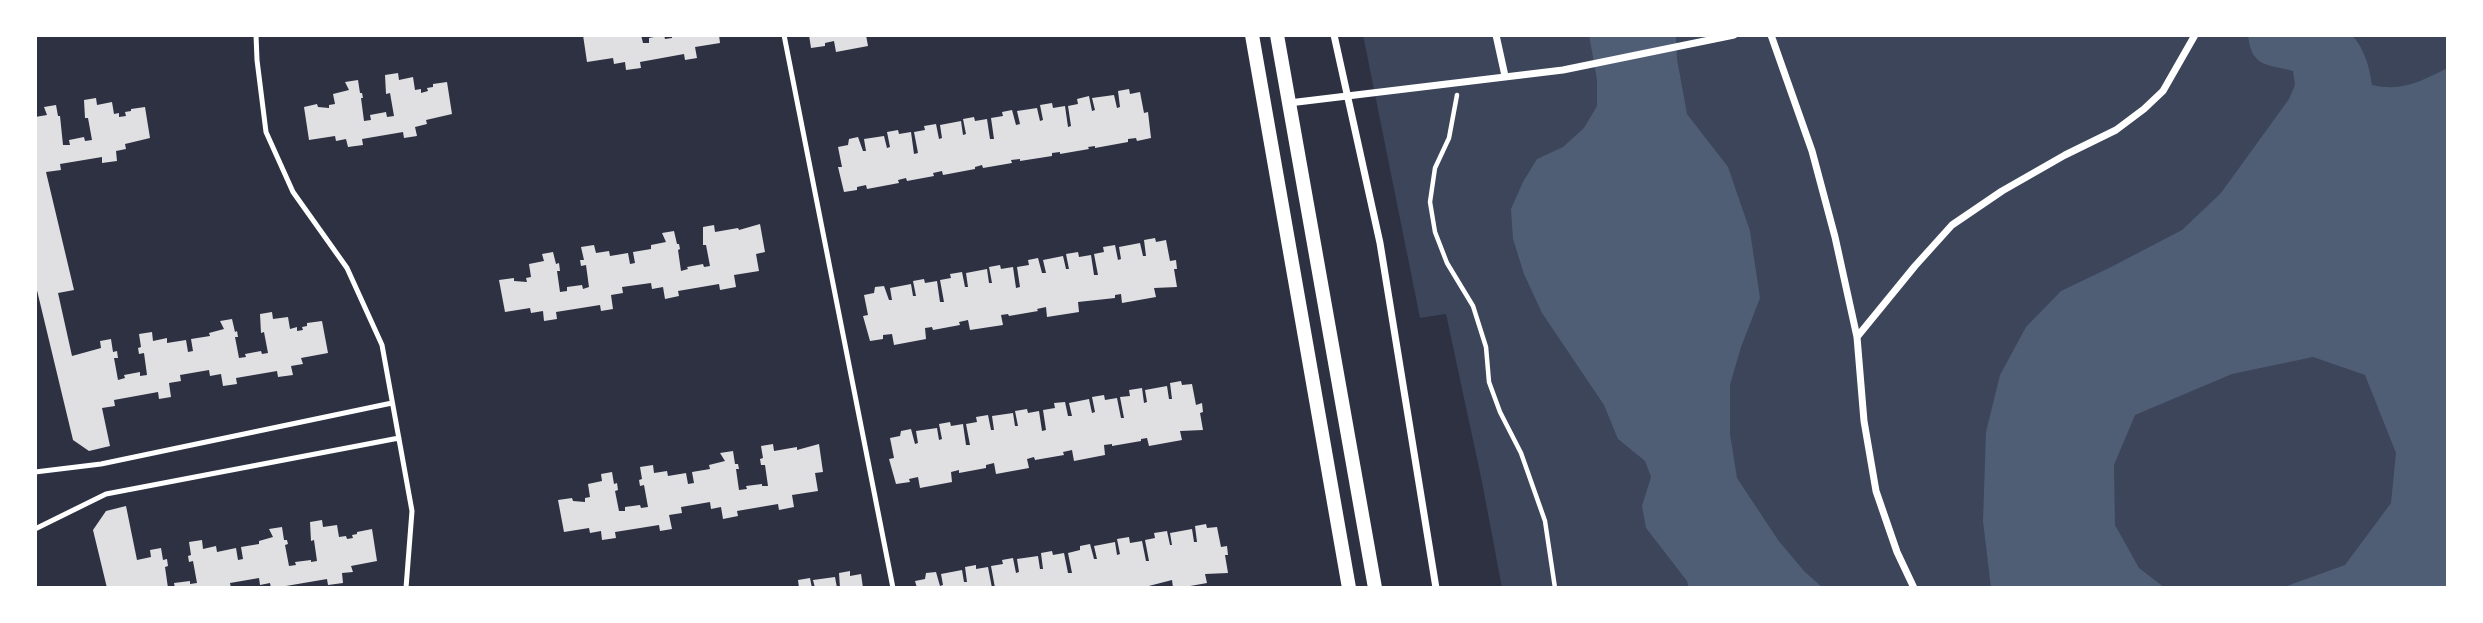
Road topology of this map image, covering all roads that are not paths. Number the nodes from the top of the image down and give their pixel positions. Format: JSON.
{"nodes":[{"id":1,"x":257,"y":35,"type":"edge"},
{"id":2,"x":784,"y":35,"type":"edge"},
{"id":3,"x":1252,"y":35,"type":"edge"},
{"id":4,"x":1277,"y":35,"type":"edge"},
{"id":5,"x":1334,"y":35,"type":"edge"},
{"id":6,"x":1496,"y":35,"type":"edge"},
{"id":7,"x":1734,"y":35,"type":"edge"},
{"id":8,"x":1770,"y":35,"type":"edge"},
{"id":9,"x":2195,"y":35,"type":"edge"},
{"id":10,"x":1505,"y":76,"type":"junction"},
{"id":11,"x":1347,"y":96,"type":"junction"},
{"id":12,"x":1289,"y":103,"type":"junction"},
{"id":13,"x":1857,"y":337,"type":"junction"},
{"id":14,"x":392,"y":403,"type":"junction"},
{"id":15,"x":398,"y":438,"type":"junction"},
{"id":16,"x":35,"y":472,"type":"edge"},
{"id":17,"x":35,"y":529,"type":"edge"},
{"id":18,"x":406,"y":588,"type":"edge"},
{"id":19,"x":893,"y":588,"type":"edge"},
{"id":20,"x":1349,"y":588,"type":"edge"},
{"id":21,"x":1375,"y":588,"type":"edge"},
{"id":22,"x":1436,"y":588,"type":"edge"},
{"id":23,"x":1914,"y":588,"type":"edge"}],
"edges":[{"from":1,"to":14,"type":"lane"},
{"from":2,"to":19,"type":"lane"},
{"from":3,"to":20,"type":"main road"},
{"from":4,"to":12,"type":"main road"},
{"from":5,"to":11,"type":"street"},
{"from":6,"to":10,"type":"street"},
{"from":7,"to":10,"type":"street"},
{"from":8,"to":13,"type":"street"},
{"from":9,"to":13,"type":"street"},
{"from":10,"to":11,"type":"street"},
{"from":11,"to":12,"type":"street"},
{"from":11,"to":22,"type":"street"},
{"from":12,"to":21,"type":"main road"},
{"from":13,"to":23,"type":"street"},
{"from":14,"to":15,"type":"lane"},
{"from":14,"to":16,"type":"lane"},
{"from":15,"to":17,"type":"lane"},
{"from":15,"to":18,"type":"lane"}]}
